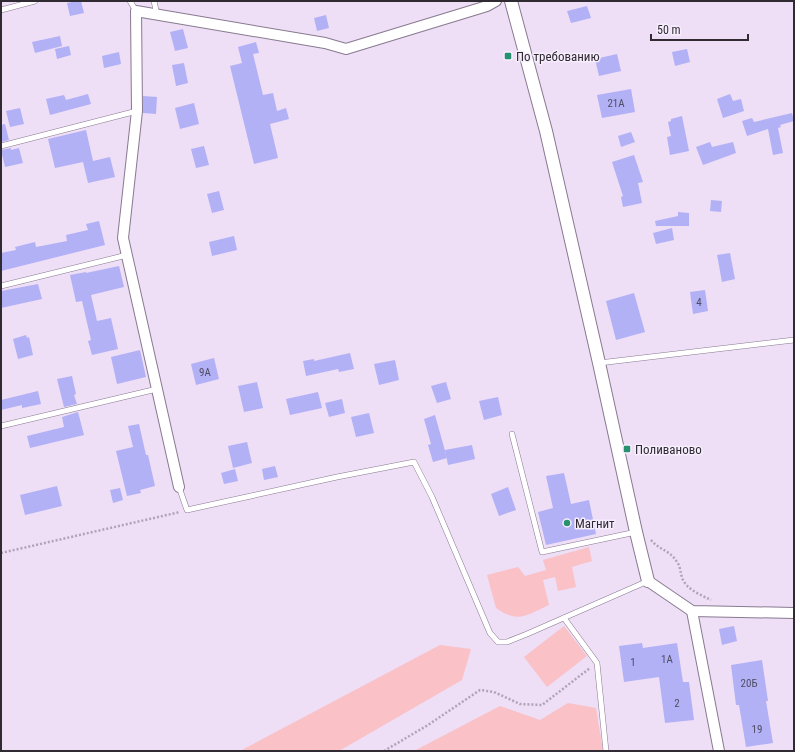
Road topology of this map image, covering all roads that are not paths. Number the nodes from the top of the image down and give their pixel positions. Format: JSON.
{"nodes":[{"id":1,"x":35,"y":1,"type":"edge"},
{"id":2,"x":130,"y":1,"type":"edge"},
{"id":3,"x":154,"y":1,"type":"edge"},
{"id":4,"x":496,"y":1,"type":"edge"},
{"id":5,"x":511,"y":1,"type":"edge"},
{"id":6,"x":1,"y":10,"type":"edge"},
{"id":7,"x":136,"y":11,"type":"junction"},
{"id":8,"x":157,"y":15,"type":"junction"},
{"id":9,"x":137,"y":111,"type":"junction"},
{"id":10,"x":1,"y":146,"type":"edge"},
{"id":11,"x":127,"y":255,"type":"junction"},
{"id":12,"x":1,"y":286,"type":"edge"},
{"id":13,"x":794,"y":340,"type":"edge"},
{"id":14,"x":599,"y":363,"type":"junction"},
{"id":15,"x":157,"y":389,"type":"junction"},
{"id":16,"x":1,"y":426,"type":"edge"},
{"id":17,"x":512,"y":434,"type":"dead end"},
{"id":18,"x":179,"y":487,"type":"joint"},
{"id":19,"x":636,"y":532,"type":"junction"},
{"id":20,"x":648,"y":581,"type":"junction"},
{"id":21,"x":692,"y":611,"type":"junction"},
{"id":22,"x":794,"y":614,"type":"edge"},
{"id":23,"x":564,"y":618,"type":"junction"},
{"id":24,"x":606,"y":751,"type":"edge"},
{"id":25,"x":719,"y":751,"type":"edge"}],
"edges":[{"from":1,"to":6,"type":"lane"},
{"from":2,"to":7,"type":"lane"},
{"from":3,"to":8,"type":"lane"},
{"from":4,"to":8,"type":"street"},
{"from":5,"to":14,"type":"street"},
{"from":7,"to":8,"type":"street"},
{"from":7,"to":9,"type":"street"},
{"from":9,"to":10,"type":"lane"},
{"from":9,"to":11,"type":"street"},
{"from":11,"to":12,"type":"lane"},
{"from":11,"to":15,"type":"street"},
{"from":13,"to":14,"type":"lane"},
{"from":14,"to":19,"type":"street"},
{"from":15,"to":16,"type":"lane"},
{"from":15,"to":18,"type":"street"},
{"from":17,"to":19,"type":"lane"},
{"from":18,"to":23,"type":"lane"},
{"from":19,"to":20,"type":"street"},
{"from":20,"to":21,"type":"street"},
{"from":20,"to":23,"type":"lane"},
{"from":21,"to":22,"type":"street"},
{"from":21,"to":25,"type":"street"},
{"from":23,"to":24,"type":"lane"}]}
